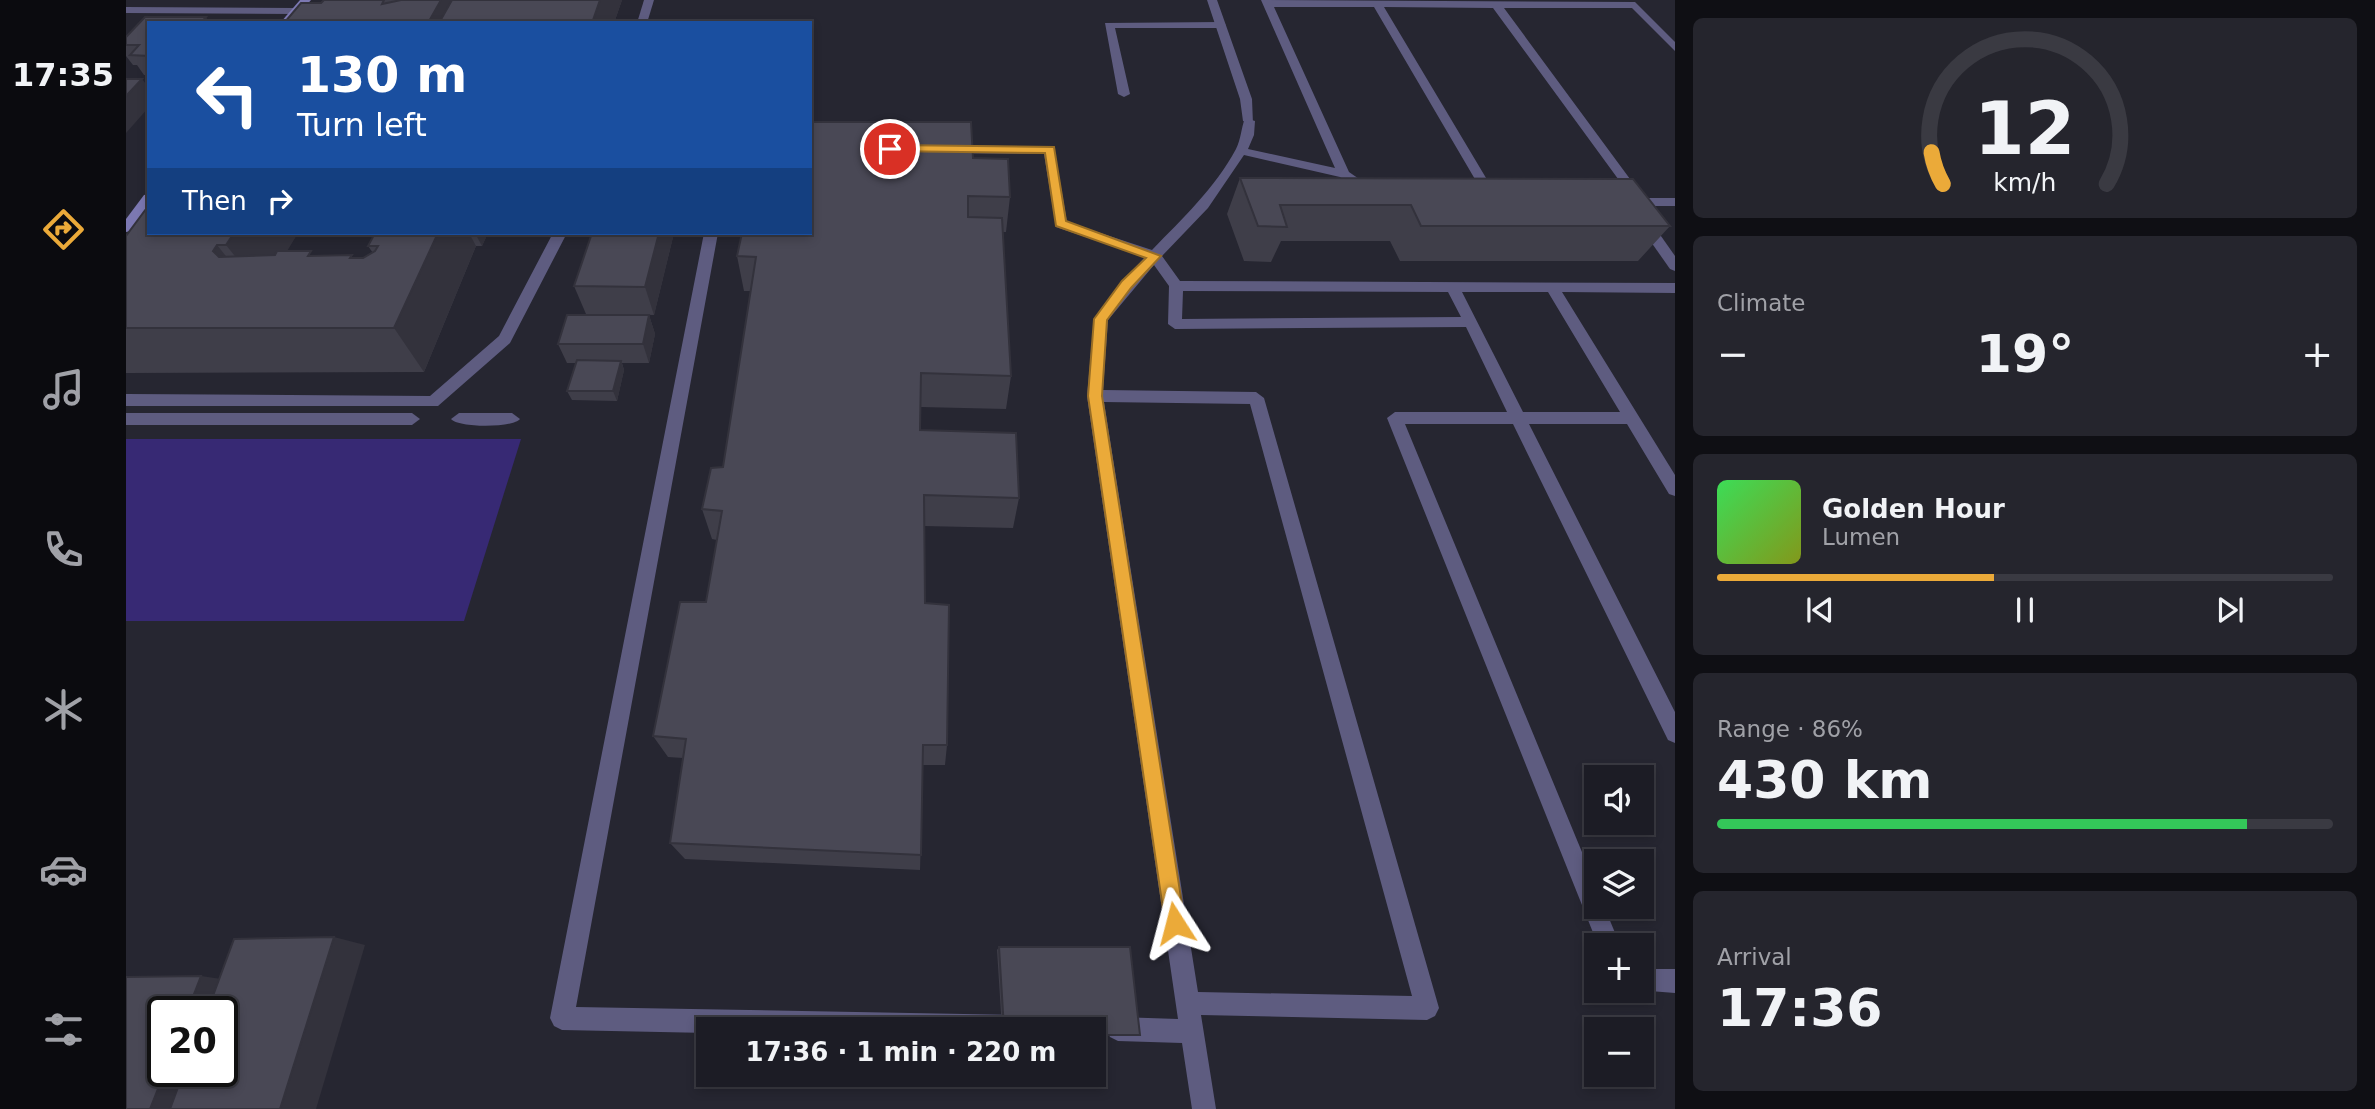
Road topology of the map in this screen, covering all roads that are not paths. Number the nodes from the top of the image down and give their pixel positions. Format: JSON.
{"nodes":[{"id":1,"x":306,"y":0,"type":"edge"},
{"id":2,"x":649,"y":0,"type":"edge"},
{"id":3,"x":1212,"y":0,"type":"edge"},
{"id":4,"x":1267,"y":2,"type":"edge"},
{"id":5,"x":1377,"y":4,"type":"junction"},
{"id":6,"x":1496,"y":4,"type":"junction"},
{"id":7,"x":297,"y":5,"type":"edge"},
{"id":8,"x":126,"y":10,"type":"edge"},
{"id":9,"x":286,"y":21,"type":"edge"},
{"id":10,"x":643,"y":21,"type":"edge"},
{"id":11,"x":1222,"y":24,"type":"junction"},
{"id":12,"x":1675,"y":48,"type":"edge"},
{"id":13,"x":1124,"y":94,"type":"dead end"},
{"id":14,"x":930,"y":149,"type":"edge"},
{"id":15,"x":1241,"y":151,"type":"junction"},
{"id":16,"x":1344,"y":174,"type":"junction"},
{"id":17,"x":1378,"y":193,"type":"edge"},
{"id":18,"x":147,"y":201,"type":"edge"},
{"id":19,"x":1494,"y":201,"type":"edge"},
{"id":20,"x":1629,"y":202,"type":"junction"},
{"id":21,"x":1675,"y":202,"type":"edge"},
{"id":22,"x":126,"y":228,"type":"edge"},
{"id":23,"x":559,"y":235,"type":"edge"},
{"id":24,"x":711,"y":235,"type":"edge"},
{"id":25,"x":1155,"y":256,"type":"junction"},
{"id":26,"x":1675,"y":266,"type":"edge"},
{"id":27,"x":1176,"y":286,"type":"junction"},
{"id":28,"x":1675,"y":288,"type":"edge"},
{"id":29,"x":1454,"y":289,"type":"junction"},
{"id":30,"x":1553,"y":289,"type":"junction"},
{"id":31,"x":1471,"y":322,"type":"junction"},
{"id":32,"x":1095,"y":396,"type":"junction"},
{"id":33,"x":126,"y":400,"type":"edge"},
{"id":34,"x":1518,"y":418,"type":"junction"},
{"id":35,"x":1632,"y":418,"type":"junction"},
{"id":36,"x":126,"y":419,"type":"edge"},
{"id":37,"x":412,"y":419,"type":"dead end"},
{"id":38,"x":459,"y":419,"type":"dead end"},
{"id":39,"x":512,"y":419,"type":"dead end"},
{"id":40,"x":1675,"y":489,"type":"edge"},
{"id":41,"x":1675,"y":733,"type":"edge"},
{"id":42,"x":1604,"y":933,"type":"edge"},
{"id":43,"x":1654,"y":981,"type":"edge"},
{"id":44,"x":1675,"y":981,"type":"edge"},
{"id":45,"x":1187,"y":1003,"type":"junction"},
{"id":46,"x":696,"y":1021,"type":"edge"},
{"id":47,"x":1106,"y":1029,"type":"edge"},
{"id":48,"x":1192,"y":1031,"type":"junction"},
{"id":49,"x":1204,"y":1109,"type":"edge"}],
"edges":[{"from":1,"to":7,"type":"street"},
{"from":2,"to":10,"type":"street"},
{"from":3,"to":11,"type":"street"},
{"from":4,"to":5,"type":"street"},
{"from":4,"to":16,"type":"street"},
{"from":5,"to":6,"type":"street"},
{"from":5,"to":19,"type":"street"},
{"from":6,"to":12,"type":"street"},
{"from":6,"to":20,"type":"street"},
{"from":7,"to":8,"type":"street"},
{"from":7,"to":9,"type":"street"},
{"from":11,"to":13,"type":"street"},
{"from":11,"to":15,"type":"street"},
{"from":14,"to":25,"type":"street"},
{"from":15,"to":16,"type":"street"},
{"from":15,"to":25,"type":"street"},
{"from":16,"to":17,"type":"street"},
{"from":18,"to":22,"type":"street"},
{"from":20,"to":21,"type":"street"},
{"from":20,"to":26,"type":"street"},
{"from":23,"to":33,"type":"street"},
{"from":24,"to":46,"type":"street"},
{"from":25,"to":27,"type":"street"},
{"from":25,"to":32,"type":"street"},
{"from":27,"to":29,"type":"street"},
{"from":27,"to":31,"type":"street"},
{"from":28,"to":30,"type":"street"},
{"from":29,"to":30,"type":"street"},
{"from":29,"to":31,"type":"street"},
{"from":30,"to":35,"type":"street"},
{"from":31,"to":34,"type":"street"},
{"from":32,"to":45,"type":"street"},
{"from":32,"to":45,"type":"street"},
{"from":34,"to":35,"type":"street"},
{"from":34,"to":41,"type":"street"},
{"from":34,"to":42,"type":"street"},
{"from":35,"to":40,"type":"street"},
{"from":36,"to":37,"type":"street"},
{"from":38,"to":39,"type":"street"},
{"from":43,"to":44,"type":"street"},
{"from":45,"to":48,"type":"street"},
{"from":47,"to":48,"type":"street"},
{"from":48,"to":49,"type":"street"}]}
